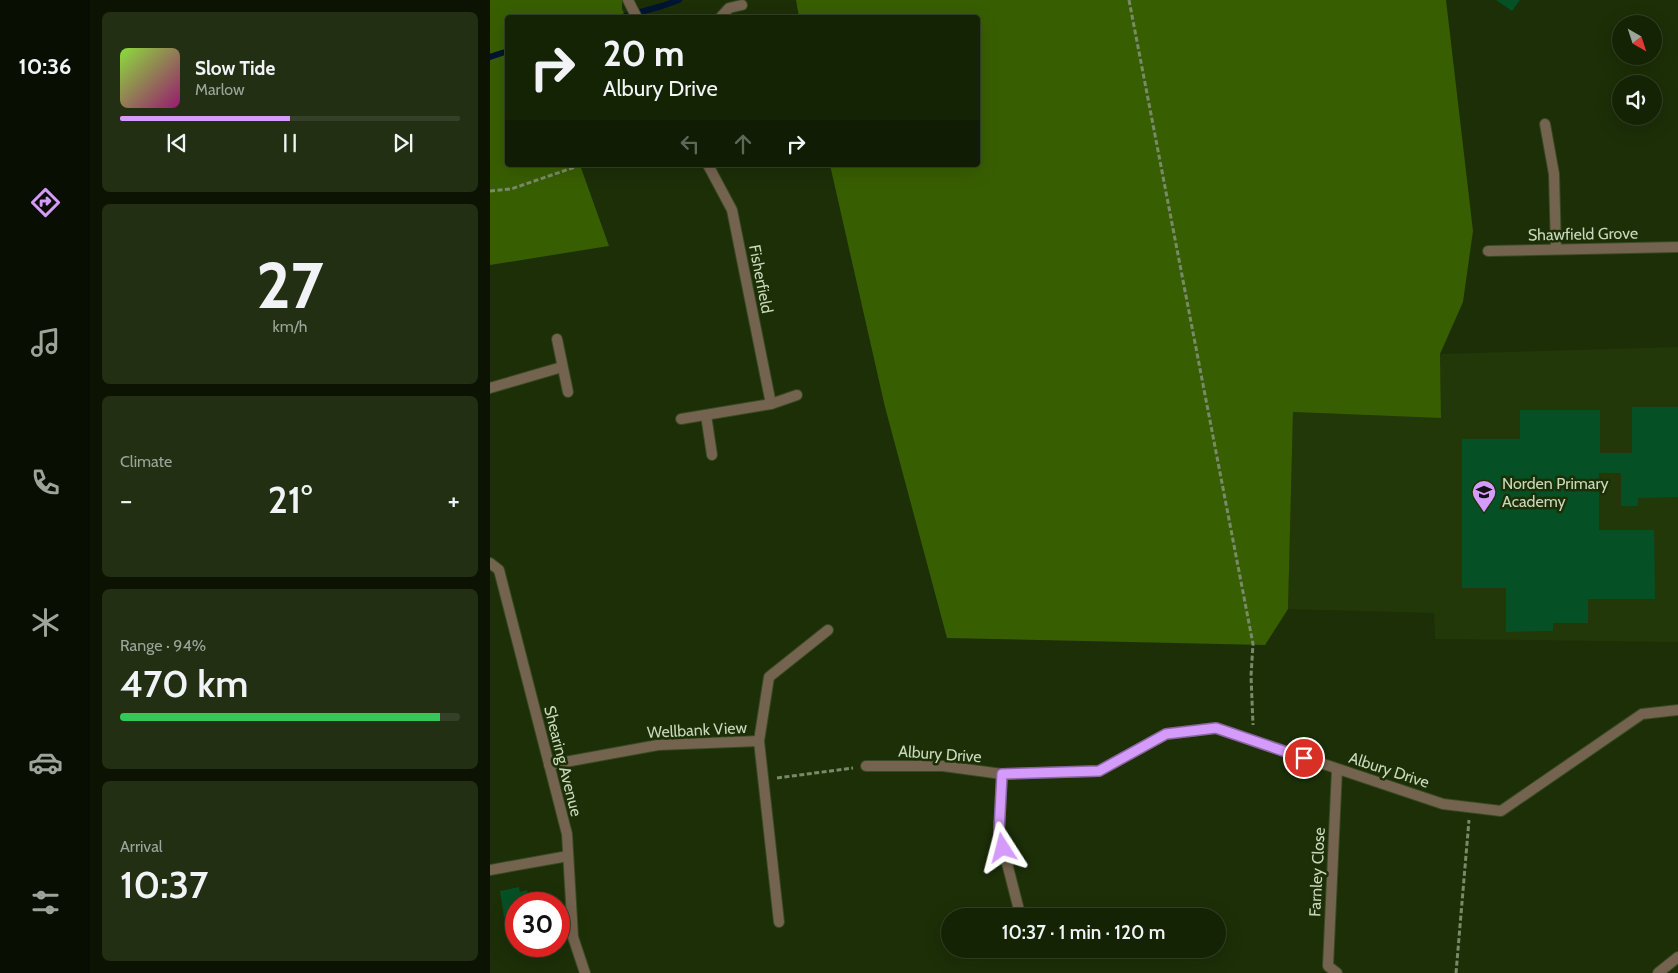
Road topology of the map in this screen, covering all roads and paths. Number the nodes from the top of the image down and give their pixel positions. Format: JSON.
{"nodes":[{"id":1,"x":628,"y":0,"type":"edge"},
{"id":2,"x":1129,"y":0,"type":"edge"},
{"id":3,"x":742,"y":5,"type":"dead end"},
{"id":4,"x":636,"y":15,"type":"edge"},
{"id":5,"x":723,"y":15,"type":"edge"},
{"id":6,"x":1545,"y":124,"type":"dead end"},
{"id":7,"x":575,"y":167,"type":"edge"},
{"id":8,"x":709,"y":167,"type":"edge"},
{"id":9,"x":490,"y":191,"type":"edge"},
{"id":10,"x":1678,"y":247,"type":"edge"},
{"id":11,"x":1556,"y":249,"type":"junction"},
{"id":12,"x":1488,"y":251,"type":"dead end"},
{"id":13,"x":557,"y":339,"type":"dead end"},
{"id":14,"x":562,"y":367,"type":"junction"},
{"id":15,"x":490,"y":388,"type":"edge"},
{"id":16,"x":568,"y":392,"type":"dead end"},
{"id":17,"x":797,"y":395,"type":"dead end"},
{"id":18,"x":770,"y":404,"type":"junction"},
{"id":19,"x":706,"y":415,"type":"junction"},
{"id":20,"x":681,"y":419,"type":"dead end"},
{"id":21,"x":712,"y":455,"type":"dead end"},
{"id":22,"x":490,"y":563,"type":"edge"},
{"id":23,"x":828,"y":630,"type":"dead end"},
{"id":24,"x":1678,"y":710,"type":"edge"},
{"id":25,"x":759,"y":741,"type":"junction"},
{"id":26,"x":1254,"y":741,"type":"junction"},
{"id":27,"x":549,"y":765,"type":"junction"},
{"id":28,"x":866,"y":766,"type":"joint"},
{"id":29,"x":1337,"y":768,"type":"junction"},
{"id":30,"x":1002,"y":774,"type":"junction"},
{"id":31,"x":763,"y":780,"type":"junction"},
{"id":32,"x":1470,"y":807,"type":"junction"},
{"id":33,"x":568,"y":856,"type":"junction"},
{"id":34,"x":490,"y":870,"type":"edge"},
{"id":35,"x":1019,"y":908,"type":"edge"},
{"id":36,"x":779,"y":922,"type":"dead end"},
{"id":37,"x":1678,"y":957,"type":"edge"},
{"id":38,"x":585,"y":973,"type":"edge"},
{"id":39,"x":1337,"y":973,"type":"edge"},
{"id":40,"x":1456,"y":973,"type":"edge"},
{"id":41,"x":1658,"y":973,"type":"edge"}],
"edges":[{"from":1,"to":4,"type":"street"},
{"from":2,"to":26,"type":"path"},
{"from":3,"to":5,"type":"street"},
{"from":6,"to":11,"type":"street"},
{"from":7,"to":9,"type":"path"},
{"from":8,"to":18,"type":"street","name":"Fisherfield"},
{"from":10,"to":11,"type":"street","name":"Shawfield Grove"},
{"from":11,"to":12,"type":"street","name":"Shawfield Grove"},
{"from":13,"to":14,"type":"street"},
{"from":14,"to":15,"type":"street"},
{"from":14,"to":16,"type":"street"},
{"from":17,"to":18,"type":"street"},
{"from":18,"to":19,"type":"street"},
{"from":19,"to":20,"type":"street"},
{"from":19,"to":21,"type":"street"},
{"from":22,"to":27,"type":"street","name":"Shearing Avenue"},
{"from":23,"to":25,"type":"street","name":"Wellbank View"},
{"from":24,"to":32,"type":"street","name":"Albury Drive"},
{"from":25,"to":27,"type":"street","name":"Wellbank View"},
{"from":25,"to":31,"type":"street","name":"Wellbank View"},
{"from":26,"to":29,"type":"street","name":"Albury Drive"},
{"from":26,"to":30,"type":"street","name":"Albury Drive"},
{"from":27,"to":33,"type":"street","name":"Shearing Avenue"},
{"from":28,"to":30,"type":"street","name":"Albury Drive"},
{"from":28,"to":31,"type":"path"},
{"from":29,"to":32,"type":"street","name":"Albury Drive"},
{"from":29,"to":39,"type":"street","name":"Farnley Close"},
{"from":30,"to":35,"type":"street"},
{"from":31,"to":36,"type":"street","name":"Wellbank View"},
{"from":32,"to":40,"type":"path"},
{"from":33,"to":34,"type":"street"},
{"from":33,"to":38,"type":"street","name":"Shearing Avenue"},
{"from":37,"to":41,"type":"street"}]}
